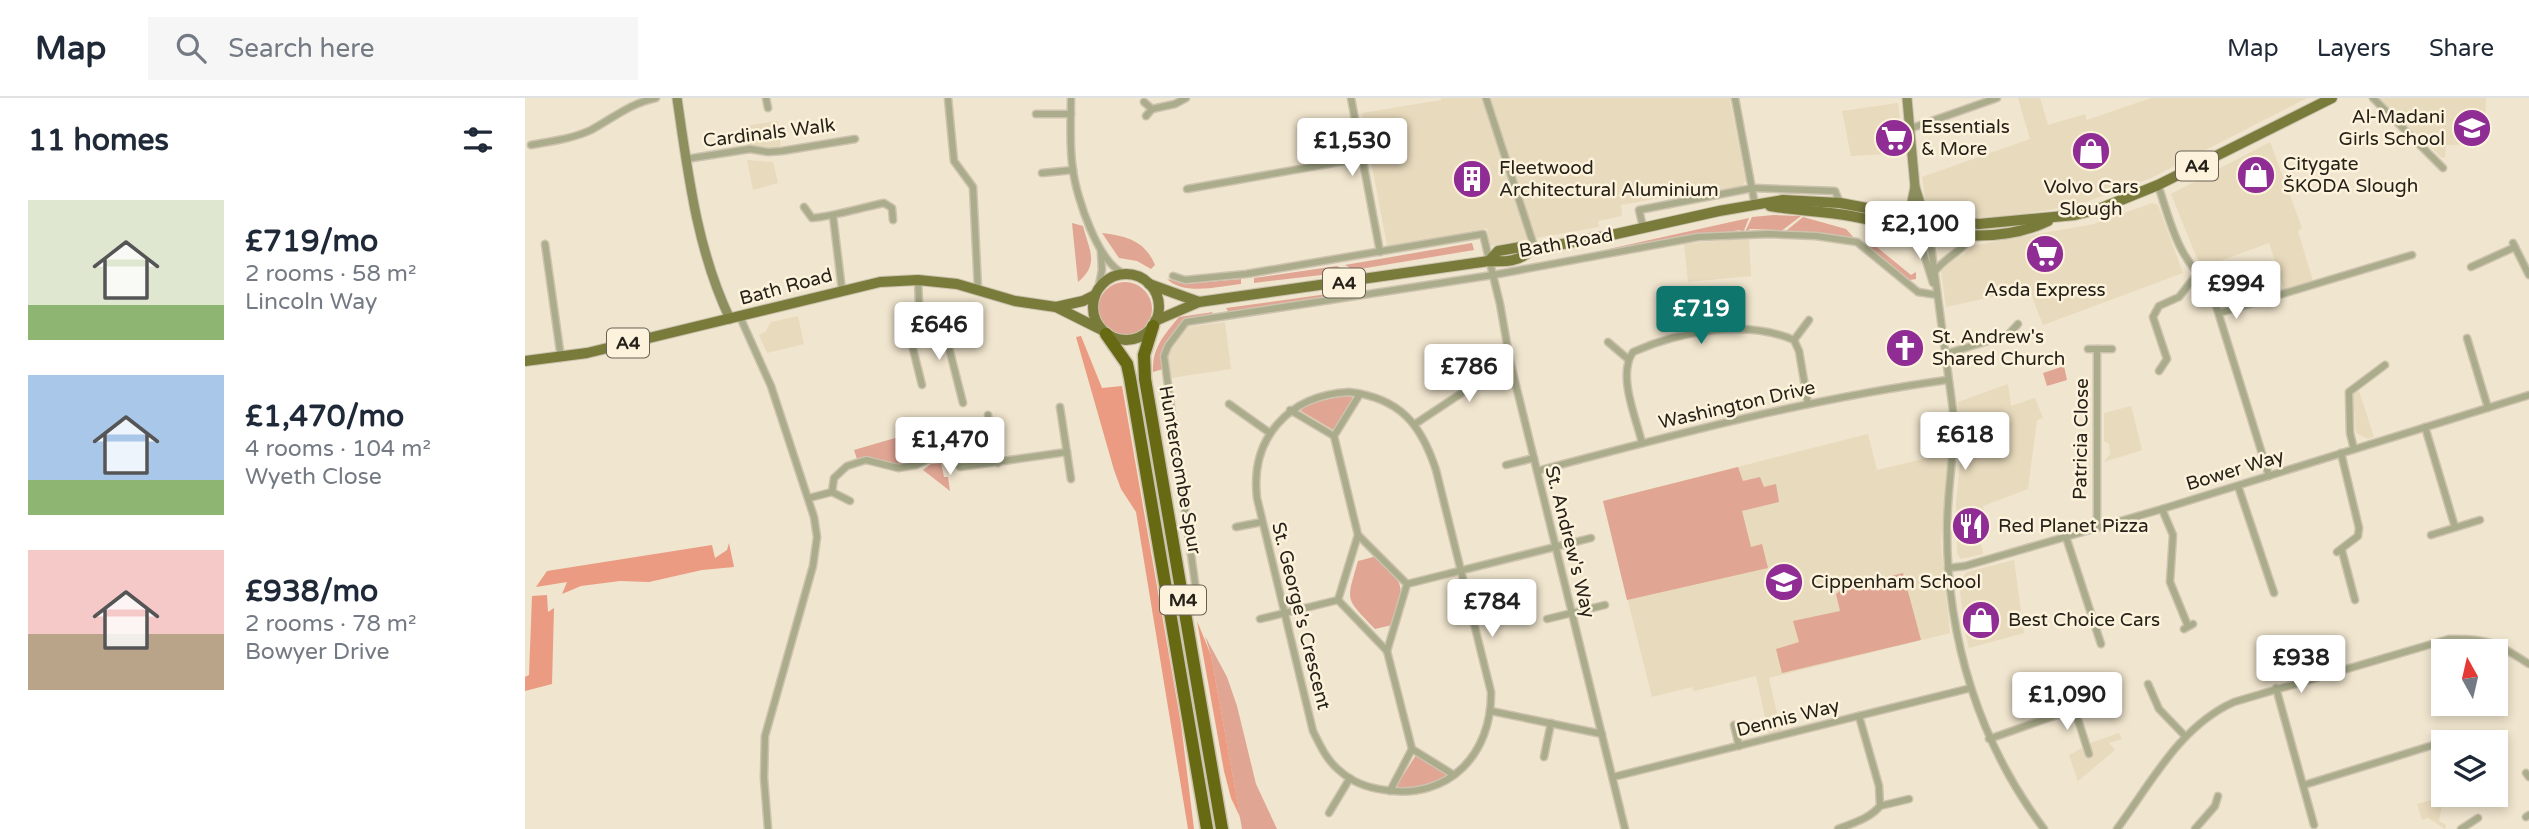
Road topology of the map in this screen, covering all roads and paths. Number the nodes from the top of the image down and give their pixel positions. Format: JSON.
{"nodes":[{"id":1,"x":656,"y":98,"type":"edge"},
{"id":2,"x":677,"y":98,"type":"edge"},
{"id":3,"x":766,"y":98,"type":"edge"},
{"id":4,"x":948,"y":98,"type":"edge"},
{"id":5,"x":1070,"y":98,"type":"edge"},
{"id":6,"x":1186,"y":98,"type":"edge"},
{"id":7,"x":1351,"y":98,"type":"edge"},
{"id":8,"x":1486,"y":98,"type":"edge"},
{"id":9,"x":1735,"y":98,"type":"edge"},
{"id":10,"x":1907,"y":98,"type":"edge"},
{"id":11,"x":1997,"y":98,"type":"edge"},
{"id":12,"x":2332,"y":98,"type":"edge"},
{"id":13,"x":2373,"y":98,"type":"edge"},
{"id":14,"x":1144,"y":102,"type":"dead end"},
{"id":15,"x":768,"y":108,"type":"dead end"},
{"id":16,"x":1152,"y":109,"type":"junction"},
{"id":17,"x":1036,"y":114,"type":"dead end"},
{"id":18,"x":1071,"y":114,"type":"junction"},
{"id":19,"x":1146,"y":116,"type":"dead end"},
{"id":20,"x":1909,"y":129,"type":"junction"},
{"id":21,"x":855,"y":138,"type":"dead end"},
{"id":22,"x":531,"y":145,"type":"dead end"},
{"id":23,"x":1362,"y":158,"type":"junction"},
{"id":24,"x":686,"y":159,"type":"junction"},
{"id":25,"x":2444,"y":168,"type":"dead end"},
{"id":26,"x":1073,"y":170,"type":"junction"},
{"id":27,"x":1042,"y":173,"type":"dead end"},
{"id":28,"x":2158,"y":185,"type":"junction"},
{"id":29,"x":1915,"y":187,"type":"junction"},
{"id":30,"x":1753,"y":188,"type":"junction"},
{"id":31,"x":1187,"y":189,"type":"dead end"},
{"id":32,"x":1840,"y":203,"type":"junction"},
{"id":33,"x":1758,"y":205,"type":"junction"},
{"id":34,"x":804,"y":207,"type":"dead end"},
{"id":35,"x":833,"y":216,"type":"junction"},
{"id":36,"x":1909,"y":216,"type":"junction"},
{"id":37,"x":2055,"y":218,"type":"junction"},
{"id":38,"x":1925,"y":219,"type":"junction"},
{"id":39,"x":893,"y":220,"type":"dead end"},
{"id":40,"x":1643,"y":227,"type":"junction"},
{"id":41,"x":1916,"y":229,"type":"junction"},
{"id":42,"x":1929,"y":232,"type":"junction"},
{"id":43,"x":1973,"y":236,"type":"junction"},
{"id":44,"x":545,"y":244,"type":"dead end"},
{"id":45,"x":1101,"y":250,"type":"junction"},
{"id":46,"x":1533,"y":250,"type":"junction"},
{"id":47,"x":1380,"y":252,"type":"junction"},
{"id":48,"x":2408,"y":254,"type":"dead end"},
{"id":49,"x":1489,"y":261,"type":"junction"},
{"id":50,"x":2471,"y":267,"type":"dead end"},
{"id":51,"x":1935,"y":271,"type":"junction"},
{"id":52,"x":1126,"y":274,"type":"junction"},
{"id":53,"x":2197,"y":274,"type":"junction"},
{"id":54,"x":1493,"y":275,"type":"junction"},
{"id":55,"x":2529,"y":275,"type":"edge"},
{"id":56,"x":1173,"y":276,"type":"dead end"},
{"id":57,"x":918,"y":280,"type":"junction"},
{"id":58,"x":1149,"y":284,"type":"junction"},
{"id":59,"x":978,"y":289,"type":"junction"},
{"id":60,"x":842,"y":290,"type":"junction"},
{"id":61,"x":1097,"y":292,"type":"junction"},
{"id":62,"x":1936,"y":292,"type":"junction"},
{"id":63,"x":1220,"y":300,"type":"junction"},
{"id":64,"x":1199,"y":302,"type":"junction"},
{"id":65,"x":1056,"y":307,"type":"junction"},
{"id":66,"x":2219,"y":313,"type":"junction"},
{"id":67,"x":1222,"y":317,"type":"junction"},
{"id":68,"x":735,"y":318,"type":"junction"},
{"id":69,"x":1809,"y":320,"type":"dead end"},
{"id":70,"x":1154,"y":323,"type":"junction"},
{"id":71,"x":2018,"y":324,"type":"dead end"},
{"id":72,"x":1104,"y":332,"type":"junction"},
{"id":73,"x":2467,"y":338,"type":"dead end"},
{"id":74,"x":929,"y":340,"type":"junction"},
{"id":75,"x":1794,"y":340,"type":"junction"},
{"id":76,"x":1608,"y":342,"type":"dead end"},
{"id":77,"x":2088,"y":349,"type":"dead end"},
{"id":78,"x":2097,"y":349,"type":"junction"},
{"id":79,"x":2112,"y":349,"type":"dead end"},
{"id":80,"x":1945,"y":354,"type":"junction"},
{"id":81,"x":561,"y":358,"type":"junction"},
{"id":82,"x":1628,"y":359,"type":"junction"},
{"id":83,"x":525,"y":361,"type":"edge"},
{"id":84,"x":1510,"y":361,"type":"junction"},
{"id":85,"x":1447,"y":363,"type":"dead end"},
{"id":86,"x":2385,"y":365,"type":"dead end"},
{"id":87,"x":2159,"y":372,"type":"dead end"},
{"id":88,"x":1947,"y":380,"type":"junction"},
{"id":89,"x":922,"y":385,"type":"dead end"},
{"id":90,"x":1467,"y":390,"type":"junction"},
{"id":91,"x":1360,"y":394,"type":"junction"},
{"id":92,"x":2529,"y":395,"type":"edge"},
{"id":93,"x":963,"y":403,"type":"dead end"},
{"id":94,"x":1229,"y":404,"type":"dead end"},
{"id":95,"x":1808,"y":404,"type":"junction"},
{"id":96,"x":1061,"y":407,"type":"dead end"},
{"id":97,"x":2488,"y":408,"type":"junction"},
{"id":98,"x":1290,"y":410,"type":"junction"},
{"id":99,"x":988,"y":415,"type":"dead end"},
{"id":100,"x":1415,"y":424,"type":"junction"},
{"id":101,"x":2425,"y":427,"type":"junction"},
{"id":102,"x":1270,"y":433,"type":"junction"},
{"id":103,"x":1334,"y":436,"type":"junction"},
{"id":104,"x":1642,"y":443,"type":"junction"},
{"id":105,"x":2354,"y":449,"type":"junction"},
{"id":106,"x":1067,"y":452,"type":"junction"},
{"id":107,"x":2341,"y":453,"type":"junction"},
{"id":108,"x":1534,"y":458,"type":"junction"},
{"id":109,"x":998,"y":463,"type":"junction"},
{"id":110,"x":1506,"y":465,"type":"dead end"},
{"id":111,"x":1537,"y":471,"type":"junction"},
{"id":112,"x":2269,"y":476,"type":"junction"},
{"id":113,"x":1071,"y":479,"type":"dead end"},
{"id":114,"x":2238,"y":486,"type":"junction"},
{"id":115,"x":832,"y":492,"type":"junction"},
{"id":116,"x":809,"y":498,"type":"junction"},
{"id":117,"x":851,"y":501,"type":"dead end"},
{"id":118,"x":2162,"y":509,"type":"junction"},
{"id":119,"x":2480,"y":520,"type":"dead end"},
{"id":120,"x":1262,"y":522,"type":"junction"},
{"id":121,"x":1236,"y":527,"type":"dead end"},
{"id":122,"x":2455,"y":527,"type":"junction"},
{"id":123,"x":2097,"y":528,"type":"junction"},
{"id":124,"x":1358,"y":535,"type":"junction"},
{"id":125,"x":2431,"y":535,"type":"dead end"},
{"id":126,"x":2066,"y":537,"type":"junction"},
{"id":127,"x":1591,"y":538,"type":"dead end"},
{"id":128,"x":1555,"y":548,"type":"junction"},
{"id":129,"x":1948,"y":568,"type":"junction"},
{"id":130,"x":1461,"y":571,"type":"junction"},
{"id":131,"x":1407,"y":584,"type":"junction"},
{"id":132,"x":2274,"y":593,"type":"dead end"},
{"id":133,"x":1338,"y":600,"type":"junction"},
{"id":134,"x":2355,"y":600,"type":"dead end"},
{"id":135,"x":1198,"y":605,"type":"dead end"},
{"id":136,"x":1605,"y":605,"type":"dead end"},
{"id":137,"x":1284,"y":614,"type":"junction"},
{"id":138,"x":1572,"y":614,"type":"junction"},
{"id":139,"x":1260,"y":619,"type":"dead end"},
{"id":140,"x":1547,"y":619,"type":"dead end"},
{"id":141,"x":2188,"y":626,"type":"dead end"},
{"id":142,"x":2101,"y":644,"type":"dead end"},
{"id":143,"x":1387,"y":652,"type":"junction"},
{"id":144,"x":2529,"y":664,"type":"edge"},
{"id":145,"x":2148,"y":684,"type":"dead end"},
{"id":146,"x":1971,"y":688,"type":"junction"},
{"id":147,"x":2276,"y":688,"type":"junction"},
{"id":148,"x":1491,"y":711,"type":"junction"},
{"id":149,"x":1859,"y":716,"type":"junction"},
{"id":150,"x":1551,"y":723,"type":"junction"},
{"id":151,"x":1734,"y":725,"type":"dead end"},
{"id":152,"x":1602,"y":733,"type":"junction"},
{"id":153,"x":2185,"y":736,"type":"junction"},
{"id":154,"x":1989,"y":739,"type":"junction"},
{"id":155,"x":1739,"y":746,"type":"junction"},
{"id":156,"x":2431,"y":746,"type":"edge"},
{"id":157,"x":1412,"y":749,"type":"junction"},
{"id":158,"x":2089,"y":754,"type":"dead end"},
{"id":159,"x":1544,"y":757,"type":"dead end"},
{"id":160,"x":1454,"y":775,"type":"junction"},
{"id":161,"x":1613,"y":777,"type":"junction"},
{"id":162,"x":1350,"y":778,"type":"junction"},
{"id":163,"x":2304,"y":785,"type":"junction"},
{"id":164,"x":1390,"y":791,"type":"junction"},
{"id":165,"x":2218,"y":796,"type":"dead end"},
{"id":166,"x":1909,"y":799,"type":"dead end"},
{"id":167,"x":1880,"y":806,"type":"junction"},
{"id":168,"x":1329,"y":813,"type":"dead end"},
{"id":169,"x":2478,"y":818,"type":"dead end"},
{"id":170,"x":2315,"y":825,"type":"dead end"},
{"id":171,"x":768,"y":829,"type":"edge"},
{"id":172,"x":1207,"y":829,"type":"edge"},
{"id":173,"x":1222,"y":829,"type":"edge"},
{"id":174,"x":1625,"y":829,"type":"edge"},
{"id":175,"x":1837,"y":829,"type":"edge"},
{"id":176,"x":2044,"y":829,"type":"edge"},
{"id":177,"x":2117,"y":829,"type":"edge"},
{"id":178,"x":2195,"y":829,"type":"edge"},
{"id":179,"x":2461,"y":829,"type":"edge"}],
"edges":[{"from":1,"to":22,"type":"street"},
{"from":2,"to":24,"type":"street"},
{"from":3,"to":15,"type":"street"},
{"from":4,"to":59,"type":"street"},
{"from":5,"to":18,"type":"street"},
{"from":6,"to":16,"type":"street"},
{"from":7,"to":23,"type":"street"},
{"from":8,"to":46,"type":"street"},
{"from":9,"to":30,"type":"street"},
{"from":10,"to":20,"type":"street"},
{"from":11,"to":20,"type":"street"},
{"from":12,"to":28,"type":"main road","name":"Bath Road","number":"A4"},
{"from":13,"to":25,"type":"street"},
{"from":14,"to":16,"type":"street"},
{"from":16,"to":19,"type":"street"},
{"from":17,"to":18,"type":"street"},
{"from":18,"to":26,"type":"street"},
{"from":20,"to":29,"type":"street"},
{"from":21,"to":24,"type":"street","name":"Cardinals Walk"},
{"from":23,"to":31,"type":"street"},
{"from":23,"to":47,"type":"street"},
{"from":24,"to":68,"type":"street"},
{"from":26,"to":27,"type":"street"},
{"from":26,"to":45,"type":"street"},
{"from":28,"to":37,"type":"main road","name":"Bath Road","number":"A4"},
{"from":28,"to":53,"type":"street"},
{"from":29,"to":36,"type":"street"},
{"from":29,"to":38,"type":"street"},
{"from":30,"to":32,"type":"street"},
{"from":30,"to":33,"type":"street"},
{"from":30,"to":40,"type":"street"},
{"from":32,"to":33,"type":"main road","name":"Bath Road","number":"A4"},
{"from":32,"to":36,"type":"main road","name":"Bath Road","number":"A4"},
{"from":33,"to":40,"type":"main road","name":"Bath Road","number":"A4"},
{"from":33,"to":41,"type":"main road","name":"Bath Road","number":"A4"},
{"from":34,"to":35,"type":"street"},
{"from":35,"to":39,"type":"street"},
{"from":35,"to":60,"type":"street"},
{"from":36,"to":38,"type":"main road","name":"Bath Road","number":"A4"},
{"from":36,"to":41,"type":"street"},
{"from":37,"to":38,"type":"main road","name":"Bath Road","number":"A4"},
{"from":37,"to":43,"type":"main road","name":"Bath Road","number":"A4"},
{"from":38,"to":42,"type":"street"},
{"from":40,"to":46,"type":"main road","name":"Bath Road","number":"A4"},
{"from":41,"to":42,"type":"main road","name":"Bath Road","number":"A4"},
{"from":41,"to":62,"type":"street"},
{"from":42,"to":43,"type":"main road","name":"Bath Road","number":"A4"},
{"from":42,"to":51,"type":"street"},
{"from":43,"to":51,"type":"street"},
{"from":44,"to":81,"type":"street"},
{"from":45,"to":52,"type":"street"},
{"from":45,"to":61,"type":"street"},
{"from":46,"to":49,"type":"main road","name":"Bath Road","number":"A4"},
{"from":47,"to":49,"type":"street","name":"St. Andrew's Way"},
{"from":47,"to":56,"type":"street"},
{"from":48,"to":66,"type":"street"},
{"from":49,"to":54,"type":"street","name":"St. Andrew's Way"},
{"from":49,"to":63,"type":"main road","name":"Bath Road","number":"A4"},
{"from":50,"to":55,"type":"street"},
{"from":51,"to":62,"type":"street"},
{"from":52,"to":58,"type":"main road"},
{"from":52,"to":61,"type":"main road"},
{"from":53,"to":66,"type":"street"},
{"from":53,"to":87,"type":"street"},
{"from":54,"to":62,"type":"street","name":"Bath Road"},
{"from":54,"to":67,"type":"street","name":"Bath Road"},
{"from":54,"to":84,"type":"street","name":"St. Andrew's Way"},
{"from":57,"to":59,"type":"main road","name":"Bath Road","number":"A4"},
{"from":57,"to":60,"type":"main road","name":"Bath Road","number":"A4"},
{"from":57,"to":74,"type":"street"},
{"from":58,"to":64,"type":"main road","name":"Bath Road","number":"A4"},
{"from":58,"to":70,"type":"main road"},
{"from":59,"to":65,"type":"main road","name":"Bath Road","number":"A4"},
{"from":60,"to":68,"type":"main road","name":"Bath Road","number":"A4"},
{"from":61,"to":65,"type":"main road","name":"Bath Road","number":"A4"},
{"from":61,"to":72,"type":"main road"},
{"from":62,"to":80,"type":"street"},
{"from":63,"to":64,"type":"main road","name":"Bath Road","number":"A4"},
{"from":63,"to":67,"type":"street"},
{"from":64,"to":70,"type":"main road","name":"Bath Road","number":"A4"},
{"from":65,"to":72,"type":"main road","name":"Bath Road","number":"A4"},
{"from":66,"to":112,"type":"street"},
{"from":67,"to":135,"type":"street","name":"Bath Road"},
{"from":68,"to":81,"type":"main road","name":"Bath Road","number":"A4"},
{"from":68,"to":116,"type":"street"},
{"from":69,"to":75,"type":"street"},
{"from":70,"to":72,"type":"main road"},
{"from":70,"to":173,"type":"highway","name":"Huntercombe Spur","number":"M4"},
{"from":71,"to":80,"type":"street"},
{"from":72,"to":172,"type":"highway","name":"Huntercombe Spur","number":"M4"},
{"from":73,"to":97,"type":"street"},
{"from":74,"to":89,"type":"street"},
{"from":74,"to":93,"type":"street"},
{"from":75,"to":82,"type":"street"},
{"from":75,"to":95,"type":"street"},
{"from":76,"to":82,"type":"street"},
{"from":77,"to":78,"type":"street"},
{"from":78,"to":79,"type":"street"},
{"from":78,"to":123,"type":"street","name":"Patricia Close"},
{"from":80,"to":88,"type":"street"},
{"from":81,"to":83,"type":"main road","name":"Bath Road","number":"A4"},
{"from":82,"to":104,"type":"street"},
{"from":84,"to":90,"type":"street"},
{"from":84,"to":108,"type":"street","name":"St. Andrew's Way"},
{"from":85,"to":90,"type":"street"},
{"from":86,"to":105,"type":"street"},
{"from":88,"to":95,"type":"street","name":"Washington Drive"},
{"from":88,"to":129,"type":"street"},
{"from":90,"to":100,"type":"street"},
{"from":91,"to":98,"type":"street","name":"St. George's Crescent"},
{"from":91,"to":100,"type":"street","name":"St. George's Crescent"},
{"from":91,"to":103,"type":"street"},
{"from":92,"to":97,"type":"street","name":"Bower Way"},
{"from":94,"to":102,"type":"street"},
{"from":95,"to":104,"type":"street","name":"Washington Drive"},
{"from":96,"to":106,"type":"street"},
{"from":97,"to":101,"type":"street","name":"Bower Way"},
{"from":98,"to":102,"type":"street","name":"St. George's Crescent"},
{"from":98,"to":103,"type":"street"},
{"from":99,"to":109,"type":"street"},
{"from":100,"to":130,"type":"street"},
{"from":101,"to":105,"type":"street","name":"Bower Way"},
{"from":101,"to":122,"type":"street"},
{"from":102,"to":120,"type":"street","name":"St. George's Crescent"},
{"from":103,"to":124,"type":"street"},
{"from":104,"to":111,"type":"street","name":"Washington Drive"},
{"from":105,"to":107,"type":"street","name":"Bower Way"},
{"from":106,"to":109,"type":"street"},
{"from":106,"to":113,"type":"street"},
{"from":107,"to":112,"type":"street","name":"Bower Way"},
{"from":107,"to":134,"type":"street"},
{"from":108,"to":110,"type":"street"},
{"from":108,"to":111,"type":"street","name":"St. Andrew's Way"},
{"from":109,"to":115,"type":"street"},
{"from":111,"to":128,"type":"street","name":"St. Andrew's Way"},
{"from":112,"to":114,"type":"street","name":"Bower Way"},
{"from":114,"to":118,"type":"street","name":"Bower Way"},
{"from":114,"to":132,"type":"street"},
{"from":115,"to":116,"type":"street"},
{"from":115,"to":117,"type":"street"},
{"from":116,"to":171,"type":"street"},
{"from":118,"to":123,"type":"street","name":"Bower Way"},
{"from":118,"to":141,"type":"street"},
{"from":119,"to":122,"type":"street"},
{"from":120,"to":121,"type":"street"},
{"from":120,"to":137,"type":"street","name":"St. George's Crescent"},
{"from":122,"to":125,"type":"street"},
{"from":123,"to":126,"type":"street","name":"Bower Way"},
{"from":124,"to":131,"type":"street"},
{"from":124,"to":133,"type":"street"},
{"from":126,"to":129,"type":"street","name":"Bower Way"},
{"from":126,"to":142,"type":"street"},
{"from":127,"to":128,"type":"street"},
{"from":128,"to":130,"type":"street"},
{"from":128,"to":138,"type":"street","name":"St. Andrew's Way"},
{"from":129,"to":146,"type":"street"},
{"from":130,"to":131,"type":"street"},
{"from":130,"to":148,"type":"street"},
{"from":131,"to":143,"type":"street"},
{"from":133,"to":137,"type":"street"},
{"from":133,"to":143,"type":"street"},
{"from":136,"to":138,"type":"street"},
{"from":137,"to":139,"type":"street"},
{"from":137,"to":162,"type":"street","name":"St. George's Crescent"},
{"from":138,"to":140,"type":"street"},
{"from":138,"to":152,"type":"street","name":"St. Andrew's Way"},
{"from":143,"to":157,"type":"street"},
{"from":144,"to":147,"type":"street"},
{"from":145,"to":153,"type":"street"},
{"from":146,"to":149,"type":"street","name":"Dennis Way"},
{"from":146,"to":154,"type":"street"},
{"from":147,"to":153,"type":"street"},
{"from":147,"to":163,"type":"street"},
{"from":148,"to":150,"type":"street"},
{"from":148,"to":160,"type":"street","name":"St. George's Crescent"},
{"from":149,"to":155,"type":"street","name":"Dennis Way"},
{"from":149,"to":167,"type":"street"},
{"from":150,"to":152,"type":"street"},
{"from":150,"to":159,"type":"street"},
{"from":151,"to":155,"type":"street"},
{"from":152,"to":161,"type":"street","name":"St. Andrew's Way"},
{"from":153,"to":177,"type":"street"},
{"from":154,"to":158,"type":"street"},
{"from":154,"to":176,"type":"street"},
{"from":155,"to":161,"type":"street","name":"Dennis Way"},
{"from":156,"to":163,"type":"street"},
{"from":157,"to":160,"type":"street"},
{"from":157,"to":164,"type":"street"},
{"from":160,"to":164,"type":"street","name":"St. George's Crescent"},
{"from":161,"to":174,"type":"street","name":"St. Andrew's Way"},
{"from":162,"to":164,"type":"street","name":"St. George's Crescent"},
{"from":162,"to":168,"type":"street"},
{"from":163,"to":170,"type":"street"},
{"from":165,"to":178,"type":"street"},
{"from":166,"to":167,"type":"street"},
{"from":167,"to":175,"type":"street"},
{"from":169,"to":179,"type":"street"}]}
